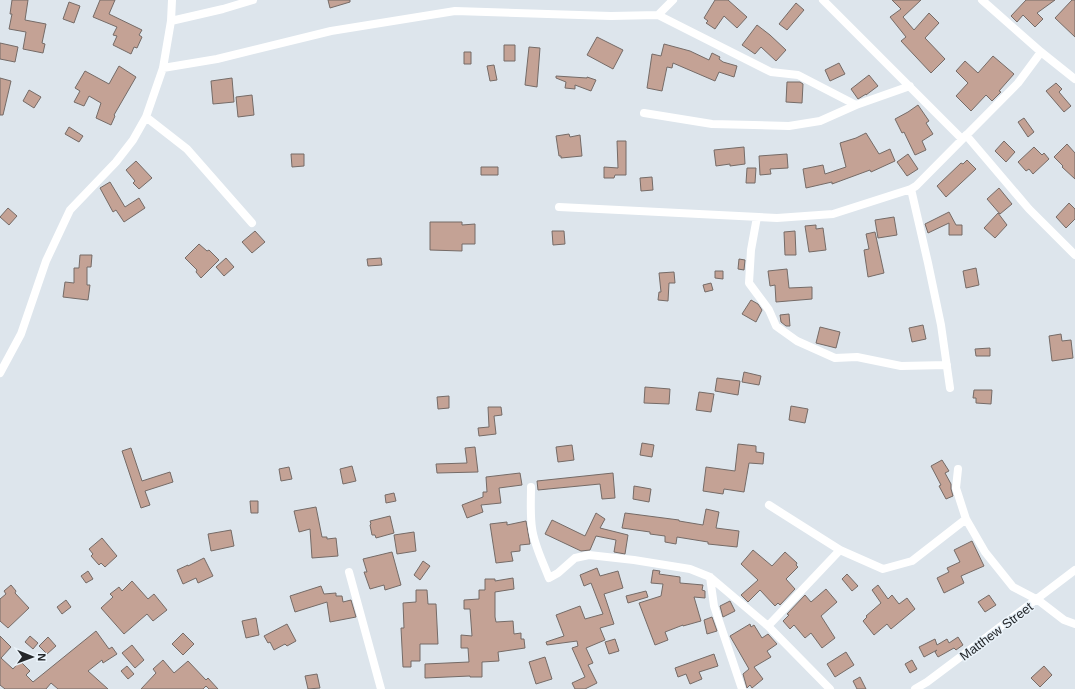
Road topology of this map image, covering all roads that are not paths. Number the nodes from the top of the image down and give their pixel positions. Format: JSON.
{"nodes":[{"id":1,"x":172,"y":0,"type":"edge"},
{"id":2,"x":253,"y":0,"type":"edge"},
{"id":3,"x":673,"y":0,"type":"edge"},
{"id":4,"x":823,"y":0,"type":"edge"},
{"id":5,"x":982,"y":0,"type":"edge"},
{"id":6,"x":658,"y":15,"type":"junction"},
{"id":7,"x":170,"y":22,"type":"junction"},
{"id":8,"x":1041,"y":52,"type":"junction"},
{"id":9,"x":163,"y":68,"type":"junction"},
{"id":10,"x":1075,"y":79,"type":"edge"},
{"id":11,"x":910,"y":86,"type":"junction"},
{"id":12,"x":856,"y":105,"type":"junction"},
{"id":13,"x":644,"y":112,"type":"dead end"},
{"id":14,"x":146,"y":117,"type":"junction"},
{"id":15,"x":964,"y":137,"type":"junction"},
{"id":16,"x":911,"y":189,"type":"junction"},
{"id":17,"x":559,"y":208,"type":"dead end"},
{"id":18,"x":757,"y":217,"type":"junction"},
{"id":19,"x":252,"y":223,"type":"dead end"},
{"id":20,"x":1075,"y":255,"type":"edge"},
{"id":21,"x":947,"y":365,"type":"junction"},
{"id":22,"x":0,"y":373,"type":"edge"},
{"id":23,"x":950,"y":388,"type":"dead end"},
{"id":24,"x":958,"y":469,"type":"dead end"},
{"id":25,"x":531,"y":487,"type":"dead end"},
{"id":26,"x":769,"y":505,"type":"dead end"},
{"id":27,"x":966,"y":519,"type":"junction"},
{"id":28,"x":840,"y":550,"type":"junction"},
{"id":29,"x":1075,"y":570,"type":"edge"},
{"id":30,"x":349,"y":572,"type":"dead end"},
{"id":31,"x":710,"y":577,"type":"junction"},
{"id":32,"x":1038,"y":600,"type":"junction"},
{"id":33,"x":1075,"y":624,"type":"edge"},
{"id":34,"x":768,"y":626,"type":"junction"},
{"id":35,"x":929,"y":685,"type":"edge"},
{"id":36,"x":381,"y":689,"type":"edge"},
{"id":37,"x":742,"y":689,"type":"edge"},
{"id":38,"x":830,"y":689,"type":"edge"},
{"id":39,"x":915,"y":689,"type":"edge"}],
"edges":[{"from":1,"to":7,"type":"street"},
{"from":2,"to":7,"type":"street"},
{"from":3,"to":6,"type":"street"},
{"from":4,"to":11,"type":"street"},
{"from":5,"to":8,"type":"street"},
{"from":6,"to":9,"type":"street"},
{"from":6,"to":12,"type":"street"},
{"from":7,"to":9,"type":"street"},
{"from":8,"to":10,"type":"street"},
{"from":8,"to":15,"type":"street"},
{"from":9,"to":14,"type":"street"},
{"from":11,"to":12,"type":"street"},
{"from":11,"to":15,"type":"street"},
{"from":12,"to":13,"type":"street"},
{"from":14,"to":19,"type":"street"},
{"from":14,"to":22,"type":"street"},
{"from":15,"to":16,"type":"street"},
{"from":15,"to":20,"type":"street"},
{"from":16,"to":18,"type":"street"},
{"from":16,"to":21,"type":"street"},
{"from":17,"to":18,"type":"street"},
{"from":18,"to":21,"type":"street"},
{"from":21,"to":23,"type":"street"},
{"from":24,"to":27,"type":"street"},
{"from":25,"to":31,"type":"street"},
{"from":26,"to":28,"type":"street"},
{"from":27,"to":28,"type":"street"},
{"from":27,"to":32,"type":"street"},
{"from":28,"to":34,"type":"street"},
{"from":29,"to":32,"type":"street","name":"Matthew Street"},
{"from":30,"to":36,"type":"street"},
{"from":31,"to":34,"type":"street"},
{"from":31,"to":37,"type":"street"},
{"from":32,"to":33,"type":"street"},
{"from":32,"to":35,"type":"street","name":"Matthew Street"},
{"from":34,"to":38,"type":"street"},
{"from":35,"to":39,"type":"street","name":"Matthew Street"}]}
